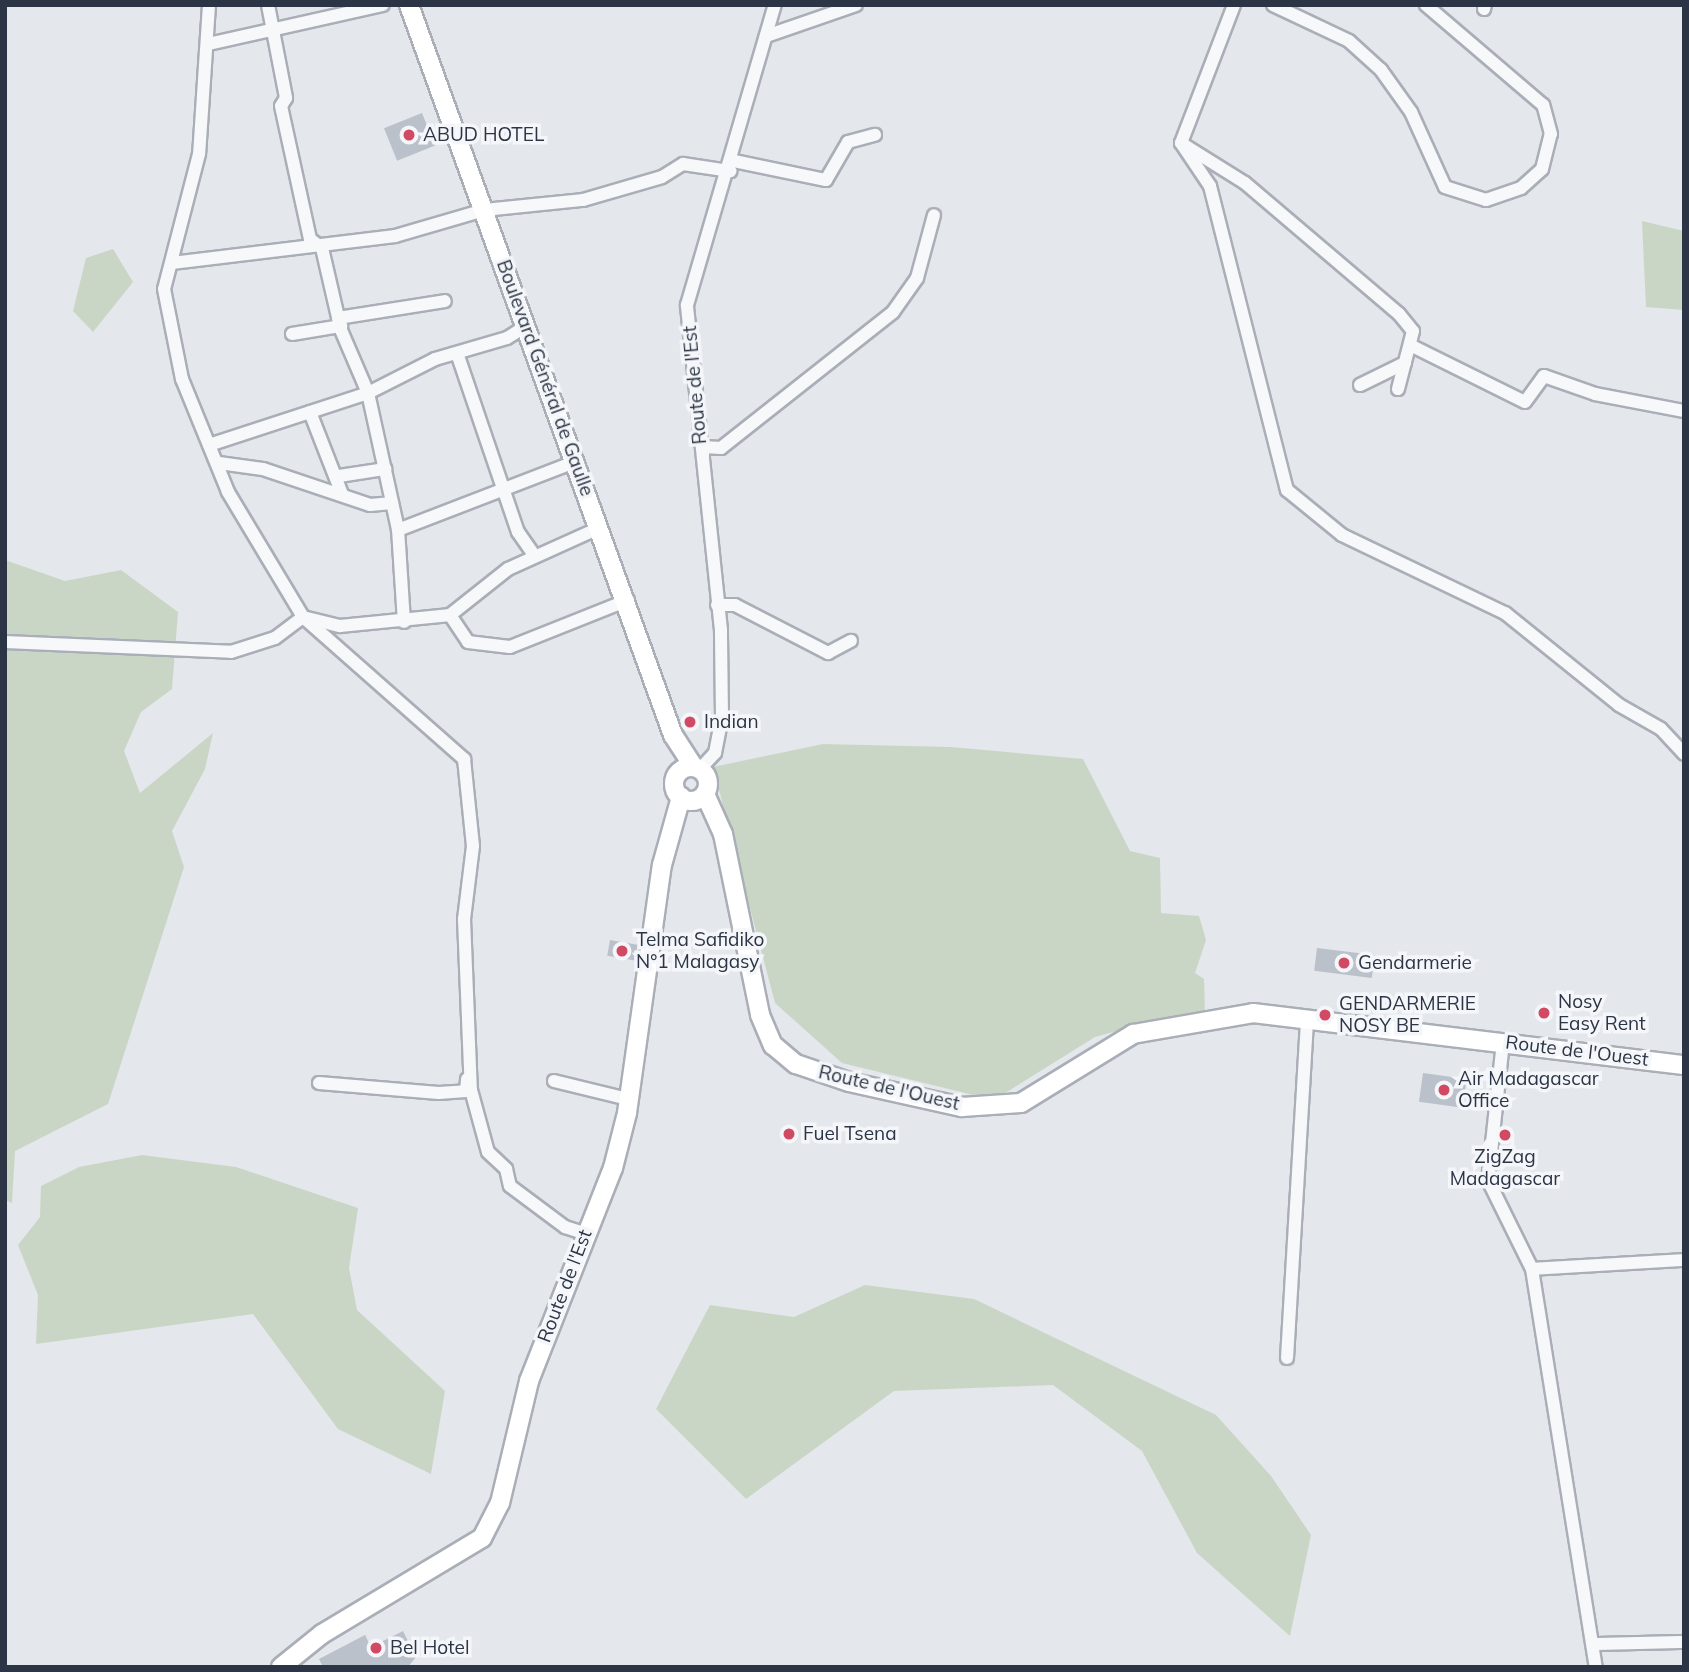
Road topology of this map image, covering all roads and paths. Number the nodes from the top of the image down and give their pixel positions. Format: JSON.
{"nodes":[{"id":1,"x":209,"y":5,"type":"edge"},
{"id":2,"x":268,"y":5,"type":"edge"},
{"id":3,"x":383,"y":5,"type":"edge"},
{"id":4,"x":409,"y":5,"type":"edge"},
{"id":5,"x":775,"y":5,"type":"edge"},
{"id":6,"x":856,"y":5,"type":"edge"},
{"id":7,"x":1234,"y":5,"type":"edge"},
{"id":8,"x":1273,"y":5,"type":"edge"},
{"id":9,"x":1426,"y":5,"type":"edge"},
{"id":10,"x":274,"y":34,"type":"junction"},
{"id":11,"x":766,"y":36,"type":"junction"},
{"id":12,"x":208,"y":44,"type":"junction"},
{"id":13,"x":875,"y":135,"type":"dead end"},
{"id":14,"x":1181,"y":143,"type":"junction"},
{"id":15,"x":732,"y":166,"type":"junction"},
{"id":16,"x":484,"y":210,"type":"junction"},
{"id":17,"x":934,"y":215,"type":"dead end"},
{"id":18,"x":322,"y":247,"type":"junction"},
{"id":19,"x":172,"y":263,"type":"junction"},
{"id":20,"x":445,"y":301,"type":"dead end"},
{"id":21,"x":339,"y":322,"type":"junction"},
{"id":22,"x":526,"y":326,"type":"junction"},
{"id":23,"x":292,"y":334,"type":"dead end"},
{"id":24,"x":1410,"y":345,"type":"junction"},
{"id":25,"x":458,"y":356,"type":"junction"},
{"id":26,"x":1405,"y":363,"type":"junction"},
{"id":27,"x":1360,"y":385,"type":"dead end"},
{"id":28,"x":1398,"y":389,"type":"dead end"},
{"id":29,"x":368,"y":393,"type":"junction"},
{"id":30,"x":1684,"y":411,"type":"edge"},
{"id":31,"x":310,"y":412,"type":"junction"},
{"id":32,"x":209,"y":445,"type":"junction"},
{"id":33,"x":575,"y":462,"type":"junction"},
{"id":34,"x":219,"y":463,"type":"junction"},
{"id":35,"x":385,"y":469,"type":"junction"},
{"id":36,"x":703,"y":471,"type":"junction"},
{"id":37,"x":339,"y":476,"type":"junction"},
{"id":38,"x":505,"y":491,"type":"junction"},
{"id":39,"x":342,"y":494,"type":"junction"},
{"id":40,"x":392,"y":503,"type":"junction"},
{"id":41,"x":599,"y":528,"type":"junction"},
{"id":42,"x":398,"y":530,"type":"junction"},
{"id":43,"x":534,"y":555,"type":"junction"},
{"id":44,"x":628,"y":600,"type":"junction"},
{"id":45,"x":717,"y":605,"type":"junction"},
{"id":46,"x":450,"y":615,"type":"junction"},
{"id":47,"x":303,"y":617,"type":"junction"},
{"id":48,"x":404,"y":622,"type":"junction"},
{"id":49,"x":851,"y":641,"type":"dead end"},
{"id":50,"x":5,"y":642,"type":"edge"},
{"id":51,"x":681,"y":751,"type":"junction"},
{"id":52,"x":1684,"y":754,"type":"edge"},
{"id":53,"x":697,"y":769,"type":"junction"},
{"id":54,"x":675,"y":777,"type":"junction"},
{"id":55,"x":692,"y":798,"type":"junction"},
{"id":56,"x":1307,"y":1018,"type":"junction"},
{"id":57,"x":1503,"y":1042,"type":"junction"},
{"id":58,"x":467,"y":1065,"type":"junction"},
{"id":59,"x":1684,"y":1065,"type":"edge"},
{"id":60,"x":554,"y":1081,"type":"dead end"},
{"id":61,"x":319,"y":1083,"type":"dead end"},
{"id":62,"x":628,"y":1099,"type":"junction"},
{"id":63,"x":586,"y":1234,"type":"junction"},
{"id":64,"x":1684,"y":1260,"type":"edge"},
{"id":65,"x":1532,"y":1269,"type":"junction"},
{"id":66,"x":1287,"y":1358,"type":"dead end"},
{"id":67,"x":1684,"y":1642,"type":"edge"},
{"id":68,"x":1593,"y":1644,"type":"junction"},
{"id":69,"x":281,"y":1667,"type":"edge"},
{"id":70,"x":1596,"y":1667,"type":"edge"}],
"edges":[{"from":1,"to":12,"type":"street"},
{"from":2,"to":10,"type":"street"},
{"from":3,"to":10,"type":"street"},
{"from":4,"to":16,"type":"main road","name":"Boulevard Général de Gaulle"},
{"from":5,"to":11,"type":"street","name":"Route de l'Est"},
{"from":6,"to":11,"type":"street"},
{"from":7,"to":14,"type":"street"},
{"from":8,"to":9,"type":"street"},
{"from":10,"to":12,"type":"street"},
{"from":10,"to":18,"type":"street"},
{"from":11,"to":15,"type":"street","name":"Route de l'Est"},
{"from":12,"to":19,"type":"street"},
{"from":13,"to":15,"type":"street"},
{"from":14,"to":24,"type":"street"},
{"from":14,"to":52,"type":"street"},
{"from":15,"to":16,"type":"street"},
{"from":15,"to":36,"type":"street","name":"Route de l'Est"},
{"from":16,"to":18,"type":"street"},
{"from":16,"to":22,"type":"main road","name":"Boulevard Général de Gaulle"},
{"from":17,"to":36,"type":"street"},
{"from":18,"to":19,"type":"street"},
{"from":18,"to":21,"type":"street"},
{"from":19,"to":32,"type":"street"},
{"from":20,"to":21,"type":"street"},
{"from":21,"to":23,"type":"street"},
{"from":21,"to":29,"type":"street"},
{"from":22,"to":25,"type":"street"},
{"from":22,"to":33,"type":"main road","name":"Boulevard Général de Gaulle"},
{"from":24,"to":26,"type":"street"},
{"from":24,"to":30,"type":"street"},
{"from":25,"to":29,"type":"street"},
{"from":25,"to":38,"type":"street"},
{"from":26,"to":27,"type":"street"},
{"from":26,"to":28,"type":"street"},
{"from":29,"to":31,"type":"street"},
{"from":29,"to":35,"type":"street"},
{"from":31,"to":32,"type":"street"},
{"from":31,"to":37,"type":"street"},
{"from":32,"to":34,"type":"street"},
{"from":33,"to":38,"type":"street"},
{"from":33,"to":41,"type":"main road","name":"Boulevard Général de Gaulle"},
{"from":34,"to":39,"type":"street"},
{"from":34,"to":47,"type":"street"},
{"from":35,"to":37,"type":"street"},
{"from":35,"to":40,"type":"street"},
{"from":36,"to":45,"type":"street","name":"Route de l'Est"},
{"from":37,"to":39,"type":"street"},
{"from":38,"to":42,"type":"street"},
{"from":38,"to":43,"type":"street"},
{"from":39,"to":40,"type":"street"},
{"from":40,"to":42,"type":"street"},
{"from":41,"to":43,"type":"street"},
{"from":41,"to":44,"type":"main road","name":"Boulevard Général de Gaulle"},
{"from":42,"to":48,"type":"street"},
{"from":43,"to":46,"type":"street"},
{"from":44,"to":46,"type":"street"},
{"from":44,"to":51,"type":"main road","name":"Boulevard Général de Gaulle"},
{"from":45,"to":49,"type":"street"},
{"from":45,"to":53,"type":"street","name":"Route de l'Est"},
{"from":46,"to":48,"type":"street"},
{"from":47,"to":48,"type":"street"},
{"from":47,"to":50,"type":"street"},
{"from":47,"to":58,"type":"street"},
{"from":51,"to":53,"type":"main road","name":"Boulevard Général de Gaulle"},
{"from":51,"to":54,"type":"main road"},
{"from":53,"to":54,"type":"main road"},
{"from":53,"to":55,"type":"main road"},
{"from":54,"to":55,"type":"main road"},
{"from":55,"to":56,"type":"main road","name":"Route de l'Ouest"},
{"from":55,"to":62,"type":"main road","name":"Route de l'Est"},
{"from":56,"to":57,"type":"main road","name":"Route de l'Ouest"},
{"from":56,"to":66,"type":"street"},
{"from":57,"to":59,"type":"main road","name":"Route de l'Ouest"},
{"from":57,"to":65,"type":"street"},
{"from":58,"to":61,"type":"street"},
{"from":58,"to":63,"type":"street"},
{"from":60,"to":62,"type":"street"},
{"from":62,"to":63,"type":"main road","name":"Route de l'Est"},
{"from":63,"to":69,"type":"main road","name":"Route de l'Est"},
{"from":64,"to":65,"type":"street"},
{"from":65,"to":68,"type":"street"},
{"from":67,"to":68,"type":"street"},
{"from":68,"to":70,"type":"street"}]}
